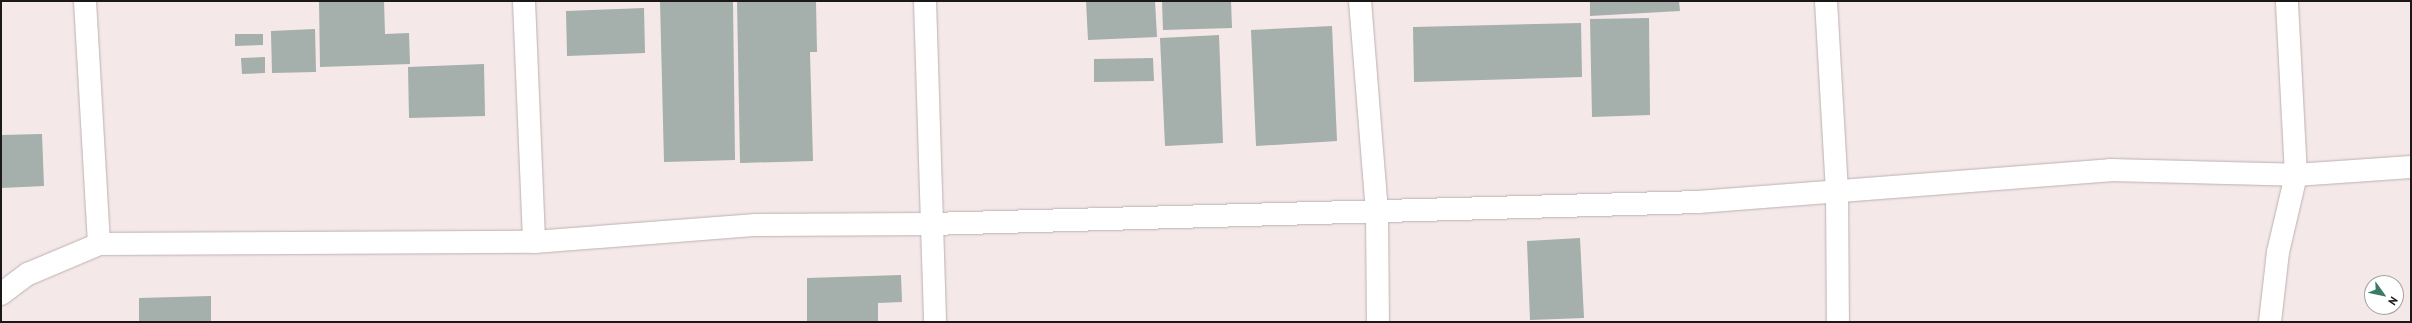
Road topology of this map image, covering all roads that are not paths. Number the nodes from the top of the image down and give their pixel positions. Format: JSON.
{"nodes":[{"id":1,"x":85,"y":1,"type":"edge"},
{"id":2,"x":524,"y":1,"type":"edge"},
{"id":3,"x":925,"y":1,"type":"edge"},
{"id":4,"x":1360,"y":1,"type":"edge"},
{"id":5,"x":1826,"y":1,"type":"edge"},
{"id":6,"x":2287,"y":1,"type":"edge"},
{"id":7,"x":2411,"y":167,"type":"edge"},
{"id":8,"x":2296,"y":175,"type":"junction"},
{"id":9,"x":1837,"y":189,"type":"junction"},
{"id":10,"x":1377,"y":212,"type":"junction"},
{"id":11,"x":931,"y":224,"type":"junction"},
{"id":12,"x":534,"y":242,"type":"junction"},
{"id":13,"x":99,"y":244,"type":"junction"},
{"id":14,"x":1,"y":294,"type":"edge"},
{"id":15,"x":935,"y":322,"type":"edge"},
{"id":16,"x":1378,"y":322,"type":"edge"},
{"id":17,"x":1838,"y":322,"type":"edge"},
{"id":18,"x":2270,"y":322,"type":"edge"}],
"edges":[{"from":1,"to":13,"type":"street"},
{"from":2,"to":12,"type":"street"},
{"from":3,"to":11,"type":"street"},
{"from":4,"to":10,"type":"street"},
{"from":5,"to":9,"type":"street"},
{"from":6,"to":8,"type":"street"},
{"from":7,"to":8,"type":"street"},
{"from":8,"to":9,"type":"street"},
{"from":8,"to":18,"type":"street"},
{"from":9,"to":10,"type":"street"},
{"from":9,"to":17,"type":"street"},
{"from":10,"to":11,"type":"street"},
{"from":10,"to":16,"type":"street"},
{"from":11,"to":12,"type":"street"},
{"from":11,"to":15,"type":"street"},
{"from":12,"to":13,"type":"street"},
{"from":13,"to":14,"type":"street"}]}
